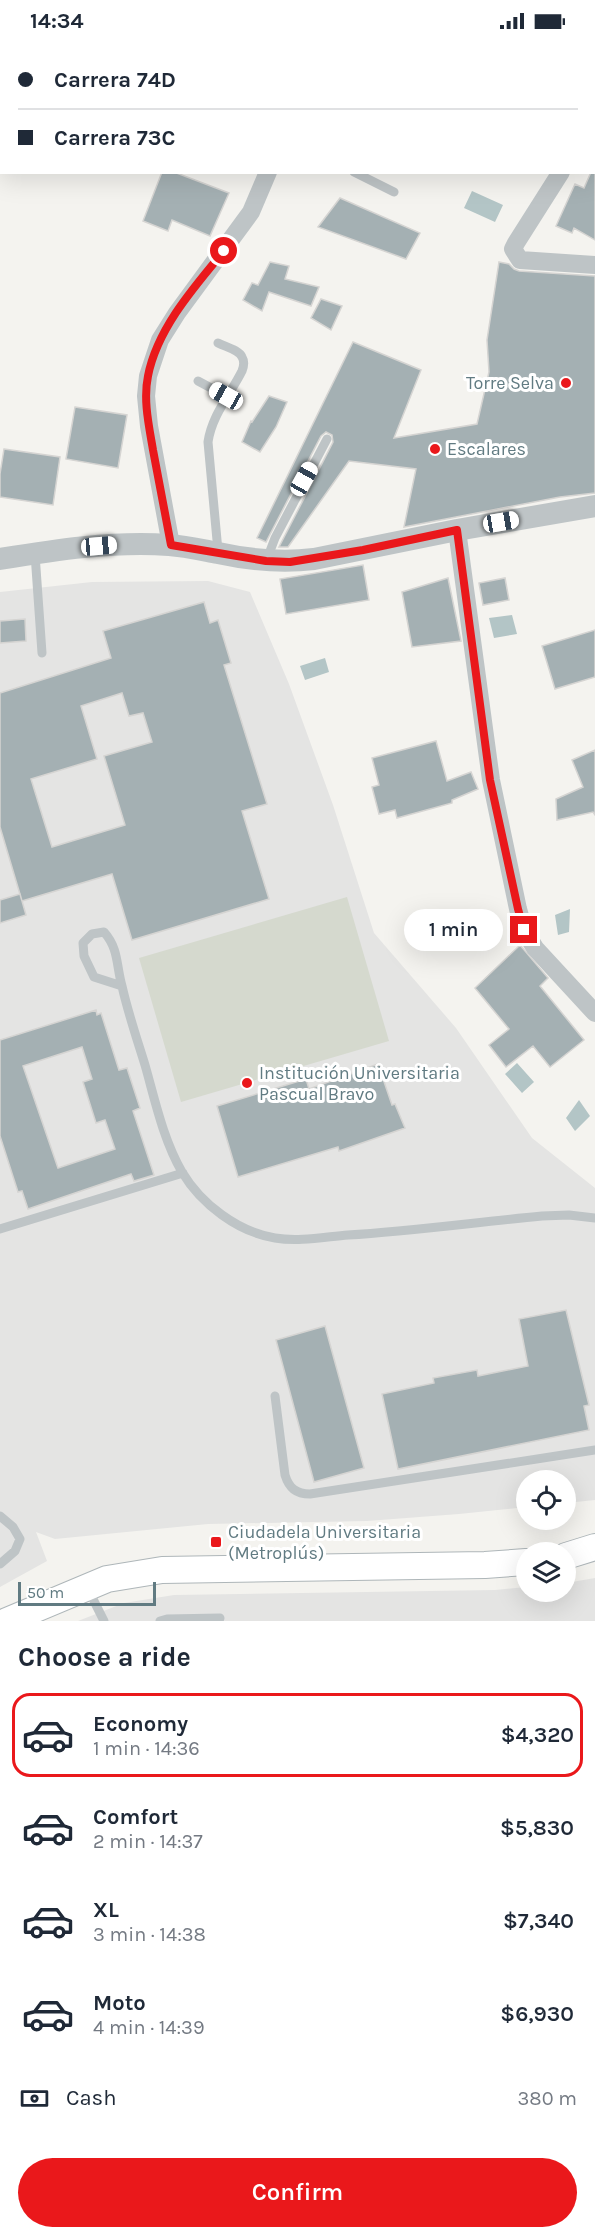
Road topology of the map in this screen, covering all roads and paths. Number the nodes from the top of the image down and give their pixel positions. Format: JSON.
{"nodes":[{"id":1,"x":267,"y":174,"type":"edge"},
{"id":2,"x":358,"y":174,"type":"edge"},
{"id":3,"x":560,"y":174,"type":"edge"},
{"id":4,"x":394,"y":192,"type":"dead end"},
{"id":5,"x":595,"y":265,"type":"edge"},
{"id":6,"x":218,"y":343,"type":"dead end"},
{"id":7,"x":198,"y":381,"type":"dead end"},
{"id":8,"x":226,"y":396,"type":"junction"},
{"id":9,"x":327,"y":439,"type":"dead end"},
{"id":10,"x":595,"y":506,"type":"edge"},
{"id":11,"x":457,"y":530,"type":"junction"},
{"id":12,"x":171,"y":545,"type":"junction"},
{"id":13,"x":35,"y":554,"type":"junction"},
{"id":14,"x":218,"y":554,"type":"junction"},
{"id":15,"x":0,"y":559,"type":"edge"},
{"id":16,"x":266,"y":561,"type":"junction"},
{"id":17,"x":42,"y":653,"type":"dead end"},
{"id":18,"x":122,"y":986,"type":"junction"},
{"id":19,"x":595,"y":1013,"type":"edge"},
{"id":20,"x":183,"y":1173,"type":"junction"},
{"id":21,"x":595,"y":1218,"type":"edge"},
{"id":22,"x":0,"y":1228,"type":"edge"},
{"id":23,"x":275,"y":1396,"type":"dead end"},
{"id":24,"x":595,"y":1450,"type":"edge"},
{"id":25,"x":0,"y":1516,"type":"edge"},
{"id":26,"x":595,"y":1547,"type":"edge"},
{"id":27,"x":576,"y":1553,"type":"edge"},
{"id":28,"x":516,"y":1563,"type":"edge"},
{"id":29,"x":0,"y":1564,"type":"edge"},
{"id":30,"x":87,"y":1587,"type":"junction"},
{"id":31,"x":7,"y":1621,"type":"edge"},
{"id":32,"x":104,"y":1621,"type":"edge"},
{"id":33,"x":160,"y":1621,"type":"edge"},
{"id":34,"x":219,"y":1621,"type":"edge"}],
"edges":[{"from":1,"to":12,"type":"street"},
{"from":2,"to":4,"type":"lane"},
{"from":3,"to":5,"type":"street"},
{"from":6,"to":8,"type":"lane"},
{"from":7,"to":8,"type":"lane"},
{"from":8,"to":14,"type":"lane"},
{"from":9,"to":16,"type":"lane"},
{"from":10,"to":11,"type":"street"},
{"from":11,"to":16,"type":"street"},
{"from":11,"to":19,"type":"street"},
{"from":12,"to":13,"type":"street"},
{"from":12,"to":14,"type":"street"},
{"from":13,"to":15,"type":"street"},
{"from":13,"to":17,"type":"lane"},
{"from":14,"to":16,"type":"street"},
{"from":18,"to":18,"type":"lane"},
{"from":18,"to":20,"type":"lane"},
{"from":20,"to":21,"type":"lane"},
{"from":20,"to":22,"type":"lane"},
{"from":23,"to":24,"type":"lane"},
{"from":25,"to":29,"type":"lane"},
{"from":26,"to":27,"type":"main road"},
{"from":28,"to":30,"type":"main road"},
{"from":30,"to":31,"type":"main road"},
{"from":30,"to":32,"type":"lane"},
{"from":33,"to":34,"type":"lane"}]}
